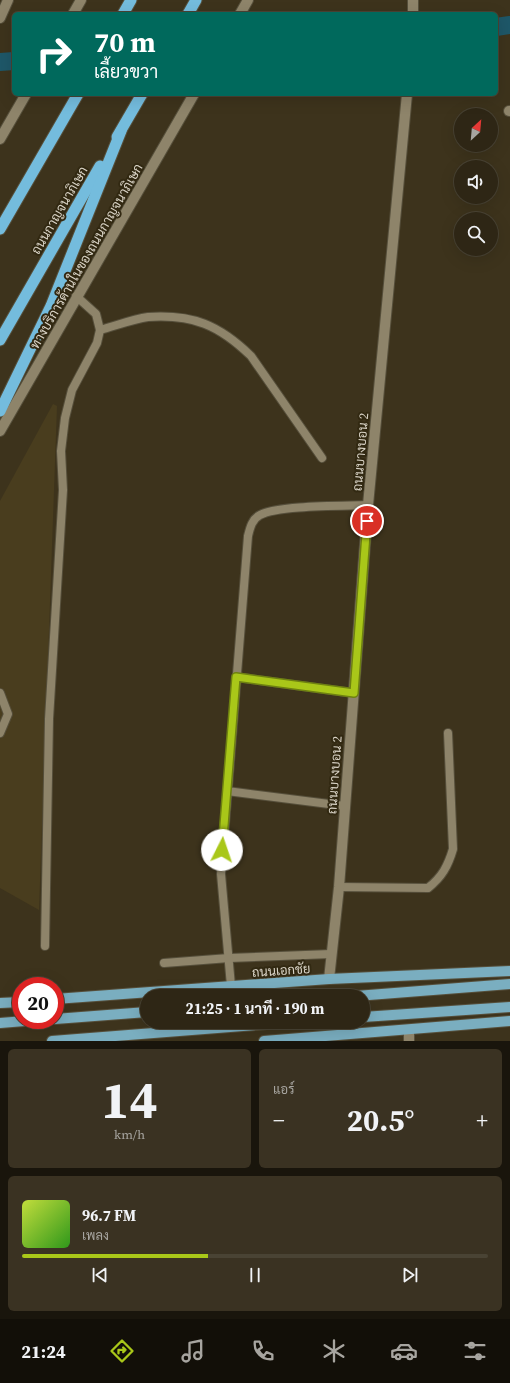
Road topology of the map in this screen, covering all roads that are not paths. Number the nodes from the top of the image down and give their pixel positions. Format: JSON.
{"nodes":[{"id":1,"x":8,"y":0,"type":"edge"},
{"id":2,"x":81,"y":0,"type":"edge"},
{"id":3,"x":131,"y":0,"type":"edge"},
{"id":4,"x":196,"y":0,"type":"edge"},
{"id":5,"x":248,"y":0,"type":"edge"},
{"id":6,"x":413,"y":0,"type":"edge"},
{"id":7,"x":73,"y":12,"type":"edge"},
{"id":8,"x":124,"y":12,"type":"edge"},
{"id":9,"x":189,"y":12,"type":"edge"},
{"id":10,"x":241,"y":12,"type":"edge"},
{"id":11,"x":413,"y":12,"type":"edge"},
{"id":12,"x":0,"y":18,"type":"edge"},
{"id":13,"x":25,"y":96,"type":"edge"},
{"id":14,"x":77,"y":96,"type":"edge"},
{"id":15,"x":141,"y":96,"type":"edge"},
{"id":16,"x":193,"y":96,"type":"edge"},
{"id":17,"x":407,"y":96,"type":"edge"},
{"id":18,"x":121,"y":131,"type":"junction"},
{"id":19,"x":2,"y":136,"type":"edge"},
{"id":20,"x":0,"y":229,"type":"edge"},
{"id":21,"x":76,"y":296,"type":"junction"},
{"id":22,"x":100,"y":330,"type":"junction"},
{"id":23,"x":0,"y":340,"type":"edge"},
{"id":24,"x":0,"y":411,"type":"edge"},
{"id":25,"x":0,"y":431,"type":"edge"},
{"id":26,"x":322,"y":458,"type":"dead end"},
{"id":27,"x":368,"y":505,"type":"junction"},
{"id":28,"x":236,"y":677,"type":"junction"},
{"id":29,"x":0,"y":693,"type":"edge"},
{"id":30,"x":354,"y":693,"type":"junction"},
{"id":31,"x":0,"y":733,"type":"edge"},
{"id":32,"x":448,"y":733,"type":"dead end"},
{"id":33,"x":227,"y":791,"type":"junction"},
{"id":34,"x":345,"y":806,"type":"junction"},
{"id":35,"x":339,"y":887,"type":"junction"},
{"id":36,"x":45,"y":946,"type":"dead end"},
{"id":37,"x":331,"y":954,"type":"junction"},
{"id":38,"x":230,"y":958,"type":"junction"},
{"id":39,"x":164,"y":963,"type":"dead end"},
{"id":40,"x":510,"y":971,"type":"edge"},
{"id":41,"x":329,"y":979,"type":"junction"},
{"id":42,"x":510,"y":984,"type":"edge"},
{"id":43,"x":231,"y":986,"type":"junction"},
{"id":44,"x":370,"y":995,"type":"edge"},
{"id":45,"x":64,"y":998,"type":"edge"},
{"id":46,"x":12,"y":1002,"type":"edge"},
{"id":47,"x":0,"y":1003,"type":"edge"},
{"id":48,"x":510,"y":1006,"type":"edge"},
{"id":49,"x":140,"y":1013,"type":"edge"},
{"id":50,"x":370,"y":1016,"type":"edge"},
{"id":51,"x":64,"y":1018,"type":"edge"},
{"id":52,"x":510,"y":1021,"type":"edge"},
{"id":53,"x":12,"y":1022,"type":"edge"},
{"id":54,"x":0,"y":1023,"type":"edge"},
{"id":55,"x":197,"y":1029,"type":"edge"},
{"id":56,"x":409,"y":1030,"type":"junction"},
{"id":57,"x":295,"y":1040,"type":"edge"},
{"id":58,"x":52,"y":1041,"type":"edge"},
{"id":59,"x":264,"y":1041,"type":"edge"},
{"id":60,"x":409,"y":1041,"type":"edge"}],
"edges":[{"from":1,"to":12,"type":"street"},
{"from":2,"to":7,"type":"street"},
{"from":3,"to":8,"type":"highway"},
{"from":4,"to":9,"type":"highway"},
{"from":5,"to":10,"type":"street"},
{"from":6,"to":11,"type":"street"},
{"from":13,"to":19,"type":"street"},
{"from":14,"to":20,"type":"highway"},
{"from":15,"to":18,"type":"highway","name":"ถนนกาญจนาภิเษก"},
{"from":16,"to":21,"type":"street","name":"ทางบริการด้านในของถนนกาญจนาภิเษก"},
{"from":17,"to":27,"type":"street","name":"ถนนบางบอน 2"},
{"from":18,"to":23,"type":"highway","name":"ถนนกาญจนาภิเษก"},
{"from":18,"to":24,"type":"highway"},
{"from":21,"to":22,"type":"lane"},
{"from":21,"to":25,"type":"street","name":"ทางบริการด้านในของถนนกาญจนาภิเษก"},
{"from":22,"to":26,"type":"lane"},
{"from":22,"to":36,"type":"lane"},
{"from":27,"to":28,"type":"lane"},
{"from":27,"to":30,"type":"street","name":"ถนนบางบอน 2"},
{"from":28,"to":30,"type":"lane"},
{"from":28,"to":33,"type":"lane"},
{"from":29,"to":31,"type":"lane"},
{"from":30,"to":34,"type":"street","name":"ถนนบางบอน 2"},
{"from":32,"to":35,"type":"lane"},
{"from":33,"to":34,"type":"lane"},
{"from":33,"to":38,"type":"lane"},
{"from":34,"to":35,"type":"street","name":"ถนนบางบอน 2"},
{"from":35,"to":37,"type":"street","name":"ถนนบางบอน 2"},
{"from":37,"to":38,"type":"lane"},
{"from":37,"to":41,"type":"street","name":"ถนนบางบอน 2"},
{"from":38,"to":39,"type":"lane"},
{"from":38,"to":43,"type":"lane"},
{"from":40,"to":41,"type":"main road","name":"ถนนเอกชัย"},
{"from":41,"to":43,"type":"main road","name":"ถนนเอกชัย"},
{"from":42,"to":44,"type":"main road"},
{"from":43,"to":45,"type":"main road","name":"ถนนเอกชัย"},
{"from":46,"to":47,"type":"main road"},
{"from":48,"to":50,"type":"main road"},
{"from":49,"to":51,"type":"main road"},
{"from":52,"to":56,"type":"main road"},
{"from":53,"to":54,"type":"main road"},
{"from":55,"to":58,"type":"main road"},
{"from":56,"to":57,"type":"main road"},
{"from":56,"to":60,"type":"street"},
{"from":57,"to":59,"type":"main road"}]}
